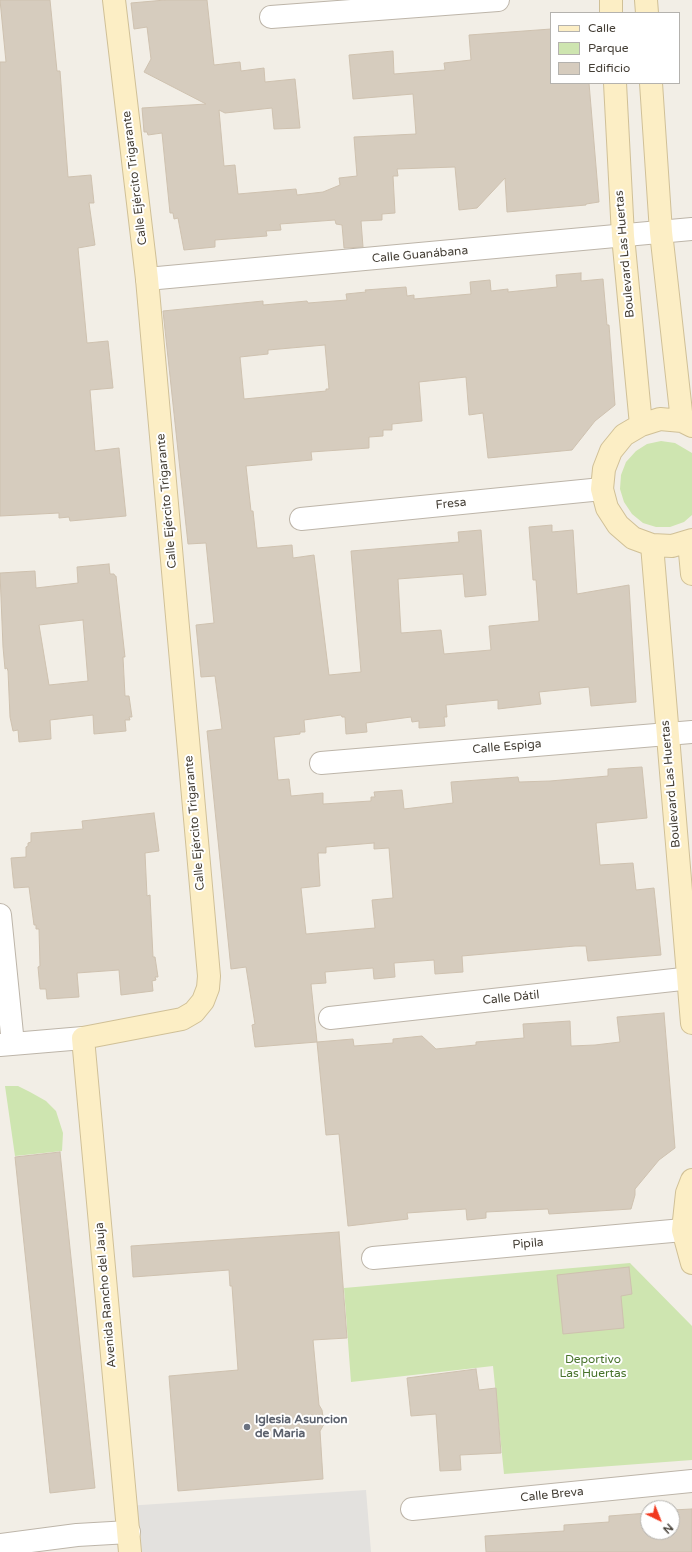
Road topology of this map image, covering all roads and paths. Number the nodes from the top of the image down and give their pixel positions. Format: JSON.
{"nodes":[{"id":1,"x":114,"y":0,"type":"edge"},
{"id":2,"x":498,"y":0,"type":"edge"},
{"id":3,"x":611,"y":0,"type":"edge"},
{"id":4,"x":646,"y":0,"type":"edge"},
{"id":5,"x":611,"y":12,"type":"edge"},
{"id":6,"x":647,"y":12,"type":"edge"},
{"id":7,"x":271,"y":17,"type":"dead end"},
{"id":8,"x":615,"y":84,"type":"edge"},
{"id":9,"x":651,"y":84,"type":"edge"},
{"id":10,"x":692,"y":229,"type":"edge"},
{"id":11,"x":661,"y":232,"type":"junction"},
{"id":12,"x":622,"y":236,"type":"junction"},
{"id":13,"x":147,"y":280,"type":"junction"},
{"id":14,"x":687,"y":423,"type":"edge"},
{"id":15,"x":640,"y":425,"type":"junction"},
{"id":16,"x":602,"y":489,"type":"junction"},
{"id":17,"x":301,"y":519,"type":"dead end"},
{"id":18,"x":691,"y":541,"type":"edge"},
{"id":19,"x":652,"y":545,"type":"junction"},
{"id":20,"x":692,"y":574,"type":"edge"},
{"id":21,"x":692,"y":732,"type":"edge"},
{"id":22,"x":667,"y":734,"type":"junction"},
{"id":23,"x":321,"y":764,"type":"dead end"},
{"id":24,"x":0,"y":915,"type":"edge"},
{"id":25,"x":690,"y":978,"type":"edge"},
{"id":26,"x":330,"y":1018,"type":"dead end"},
{"id":27,"x":692,"y":1023,"type":"edge"},
{"id":28,"x":83,"y":1038,"type":"junction"},
{"id":29,"x":6,"y":1044,"type":"edge"},
{"id":30,"x":692,"y":1180,"type":"edge"},
{"id":31,"x":683,"y":1230,"type":"junction"},
{"id":32,"x":373,"y":1258,"type":"dead end"},
{"id":33,"x":692,"y":1263,"type":"edge"},
{"id":34,"x":692,"y":1481,"type":"edge"},
{"id":35,"x":412,"y":1509,"type":"dead end"},
{"id":36,"x":129,"y":1542,"type":"edge"},
{"id":37,"x":0,"y":1545,"type":"edge"}],
"edges":[{"from":1,"to":13,"type":"street","name":"Calle Ejército Trigarante"},
{"from":2,"to":7,"type":"street"},
{"from":3,"to":5,"type":"street"},
{"from":4,"to":6,"type":"street"},
{"from":8,"to":12,"type":"street","name":"Boulevard Las Huertas"},
{"from":9,"to":11,"type":"street"},
{"from":10,"to":11,"type":"street","name":"Calle Guanábana"},
{"from":11,"to":12,"type":"street","name":"Calle Guanábana"},
{"from":11,"to":14,"type":"street"},
{"from":12,"to":13,"type":"street","name":"Calle Guanábana"},
{"from":12,"to":15,"type":"street","name":"Boulevard Las Huertas"},
{"from":13,"to":28,"type":"street","name":"Calle Ejército Trigarante"},
{"from":14,"to":15,"type":"street"},
{"from":15,"to":16,"type":"street"},
{"from":16,"to":17,"type":"street","name":"Fresa"},
{"from":16,"to":19,"type":"street"},
{"from":18,"to":19,"type":"street"},
{"from":18,"to":20,"type":"street"},
{"from":19,"to":22,"type":"street","name":"Boulevard Las Huertas"},
{"from":21,"to":22,"type":"street","name":"Calle Espiga"},
{"from":22,"to":23,"type":"street","name":"Calle Espiga"},
{"from":22,"to":25,"type":"street","name":"Boulevard Las Huertas"},
{"from":24,"to":29,"type":"street"},
{"from":25,"to":26,"type":"street","name":"Calle Dátil"},
{"from":25,"to":27,"type":"street","name":"Boulevard Las Huertas"},
{"from":28,"to":29,"type":"street"},
{"from":28,"to":36,"type":"street","name":"Avenida Rancho del Jauja"},
{"from":30,"to":31,"type":"street"},
{"from":31,"to":32,"type":"street","name":"Pipila"},
{"from":31,"to":33,"type":"street"},
{"from":34,"to":35,"type":"street","name":"Calle Breva"},
{"from":36,"to":37,"type":"street"}]}
